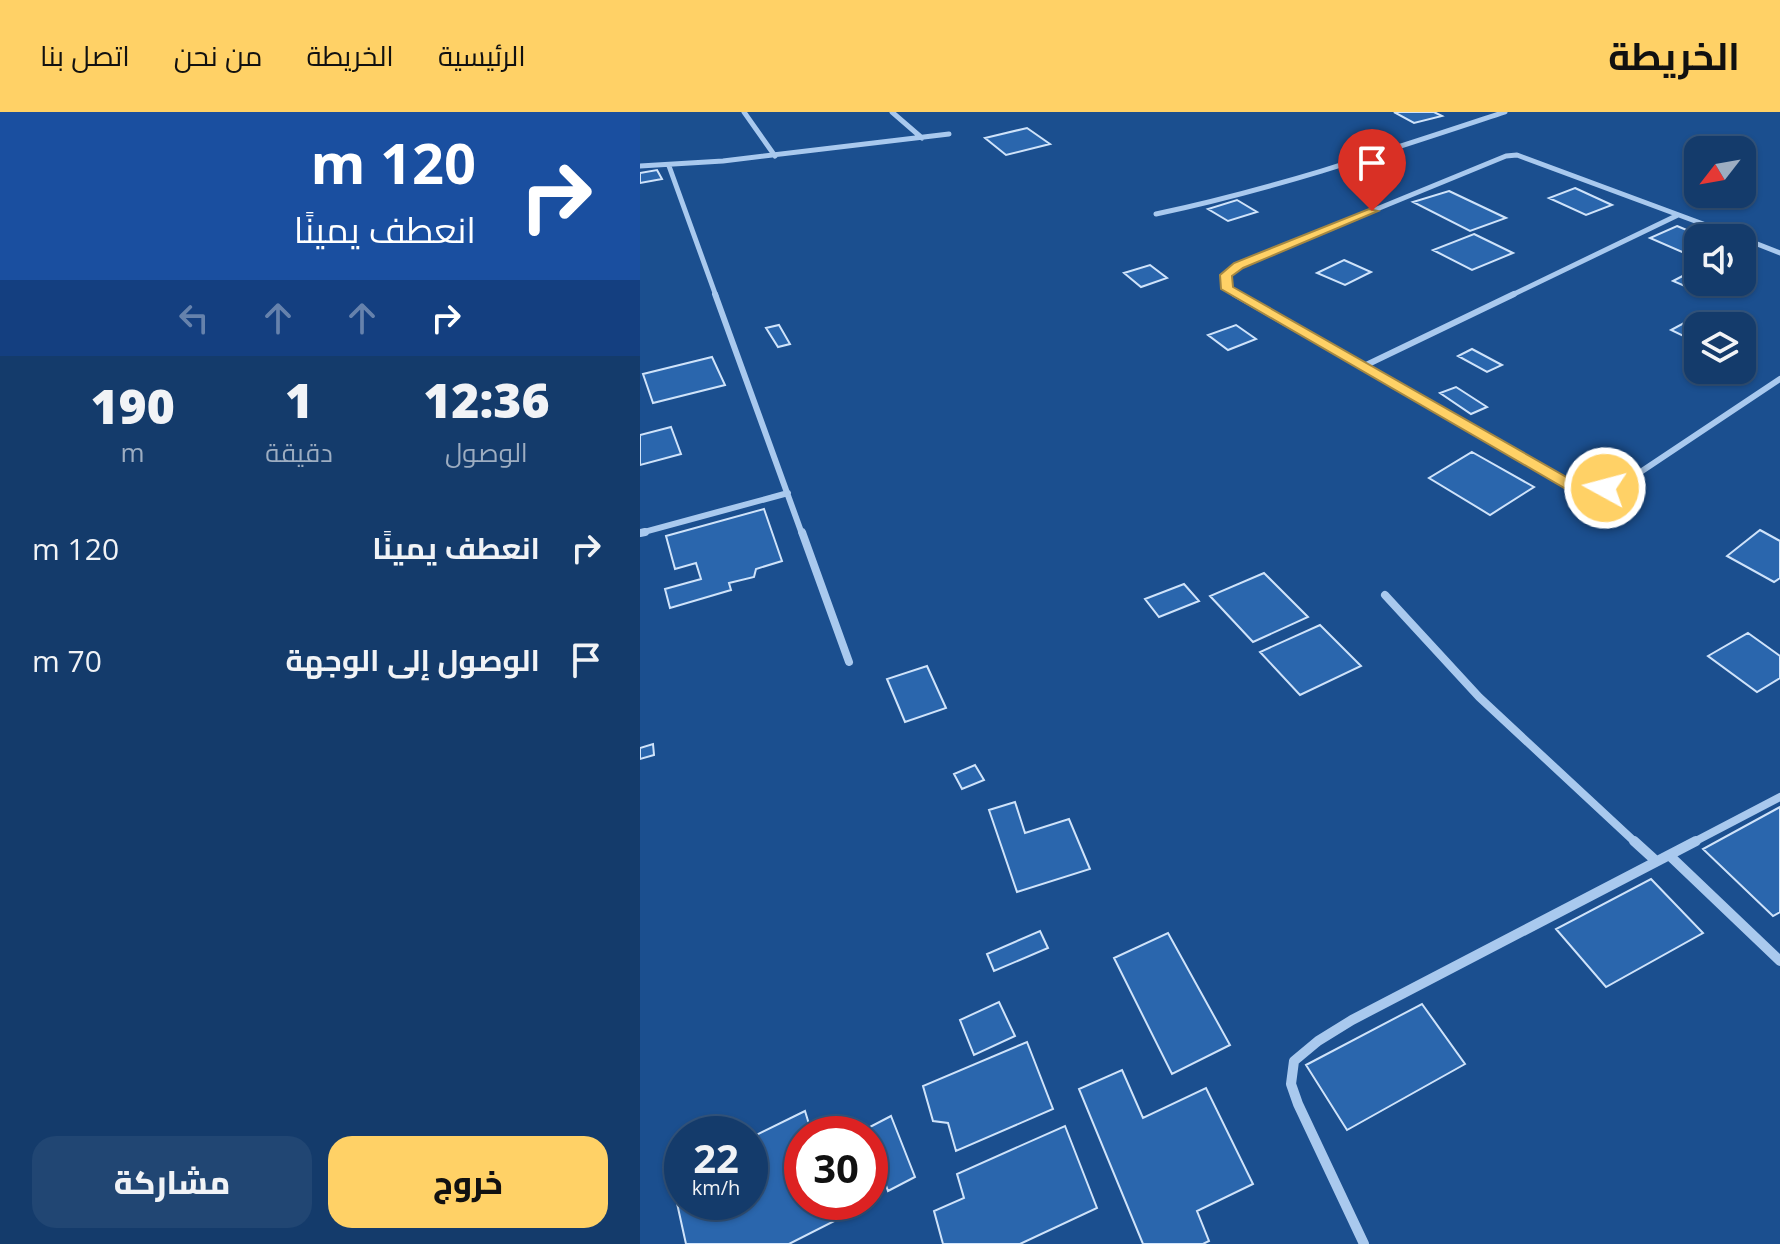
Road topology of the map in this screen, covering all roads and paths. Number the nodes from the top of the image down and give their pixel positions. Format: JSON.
{"nodes":[{"id":1,"x":744,"y":112,"type":"edge"},
{"id":2,"x":892,"y":112,"type":"edge"},
{"id":3,"x":1505,"y":112,"type":"edge"},
{"id":4,"x":949,"y":134,"type":"dead end"},
{"id":5,"x":922,"y":138,"type":"junction"},
{"id":6,"x":775,"y":156,"type":"junction"},
{"id":7,"x":640,"y":166,"type":"edge"},
{"id":8,"x":669,"y":166,"type":"junction"},
{"id":9,"x":1156,"y":214,"type":"dead end"},
{"id":10,"x":1678,"y":215,"type":"junction"},
{"id":11,"x":1703,"y":224,"type":"edge"},
{"id":12,"x":1756,"y":244,"type":"edge"},
{"id":13,"x":1780,"y":253,"type":"edge"},
{"id":14,"x":1362,"y":367,"type":"junction"},
{"id":15,"x":1780,"y":379,"type":"edge"},
{"id":16,"x":788,"y":493,"type":"junction"},
{"id":17,"x":640,"y":533,"type":"edge"},
{"id":18,"x":1385,"y":595,"type":"dead end"},
{"id":19,"x":849,"y":662,"type":"dead end"},
{"id":20,"x":1780,"y":797,"type":"edge"},
{"id":21,"x":1669,"y":855,"type":"junction"},
{"id":22,"x":1656,"y":861,"type":"junction"},
{"id":23,"x":1780,"y":961,"type":"edge"},
{"id":24,"x":1364,"y":1244,"type":"edge"}],
"edges":[{"from":1,"to":6,"type":"street"},
{"from":2,"to":5,"type":"street"},
{"from":3,"to":9,"type":"street"},
{"from":4,"to":5,"type":"street"},
{"from":5,"to":6,"type":"street"},
{"from":6,"to":8,"type":"street"},
{"from":7,"to":8,"type":"street"},
{"from":8,"to":16,"type":"street"},
{"from":10,"to":11,"type":"street"},
{"from":10,"to":14,"type":"street"},
{"from":10,"to":14,"type":"street"},
{"from":12,"to":13,"type":"street"},
{"from":14,"to":15,"type":"street"},
{"from":16,"to":17,"type":"street"},
{"from":16,"to":19,"type":"street"},
{"from":18,"to":22,"type":"street"},
{"from":20,"to":21,"type":"street"},
{"from":21,"to":22,"type":"street"},
{"from":21,"to":23,"type":"street"},
{"from":22,"to":24,"type":"street"}]}
